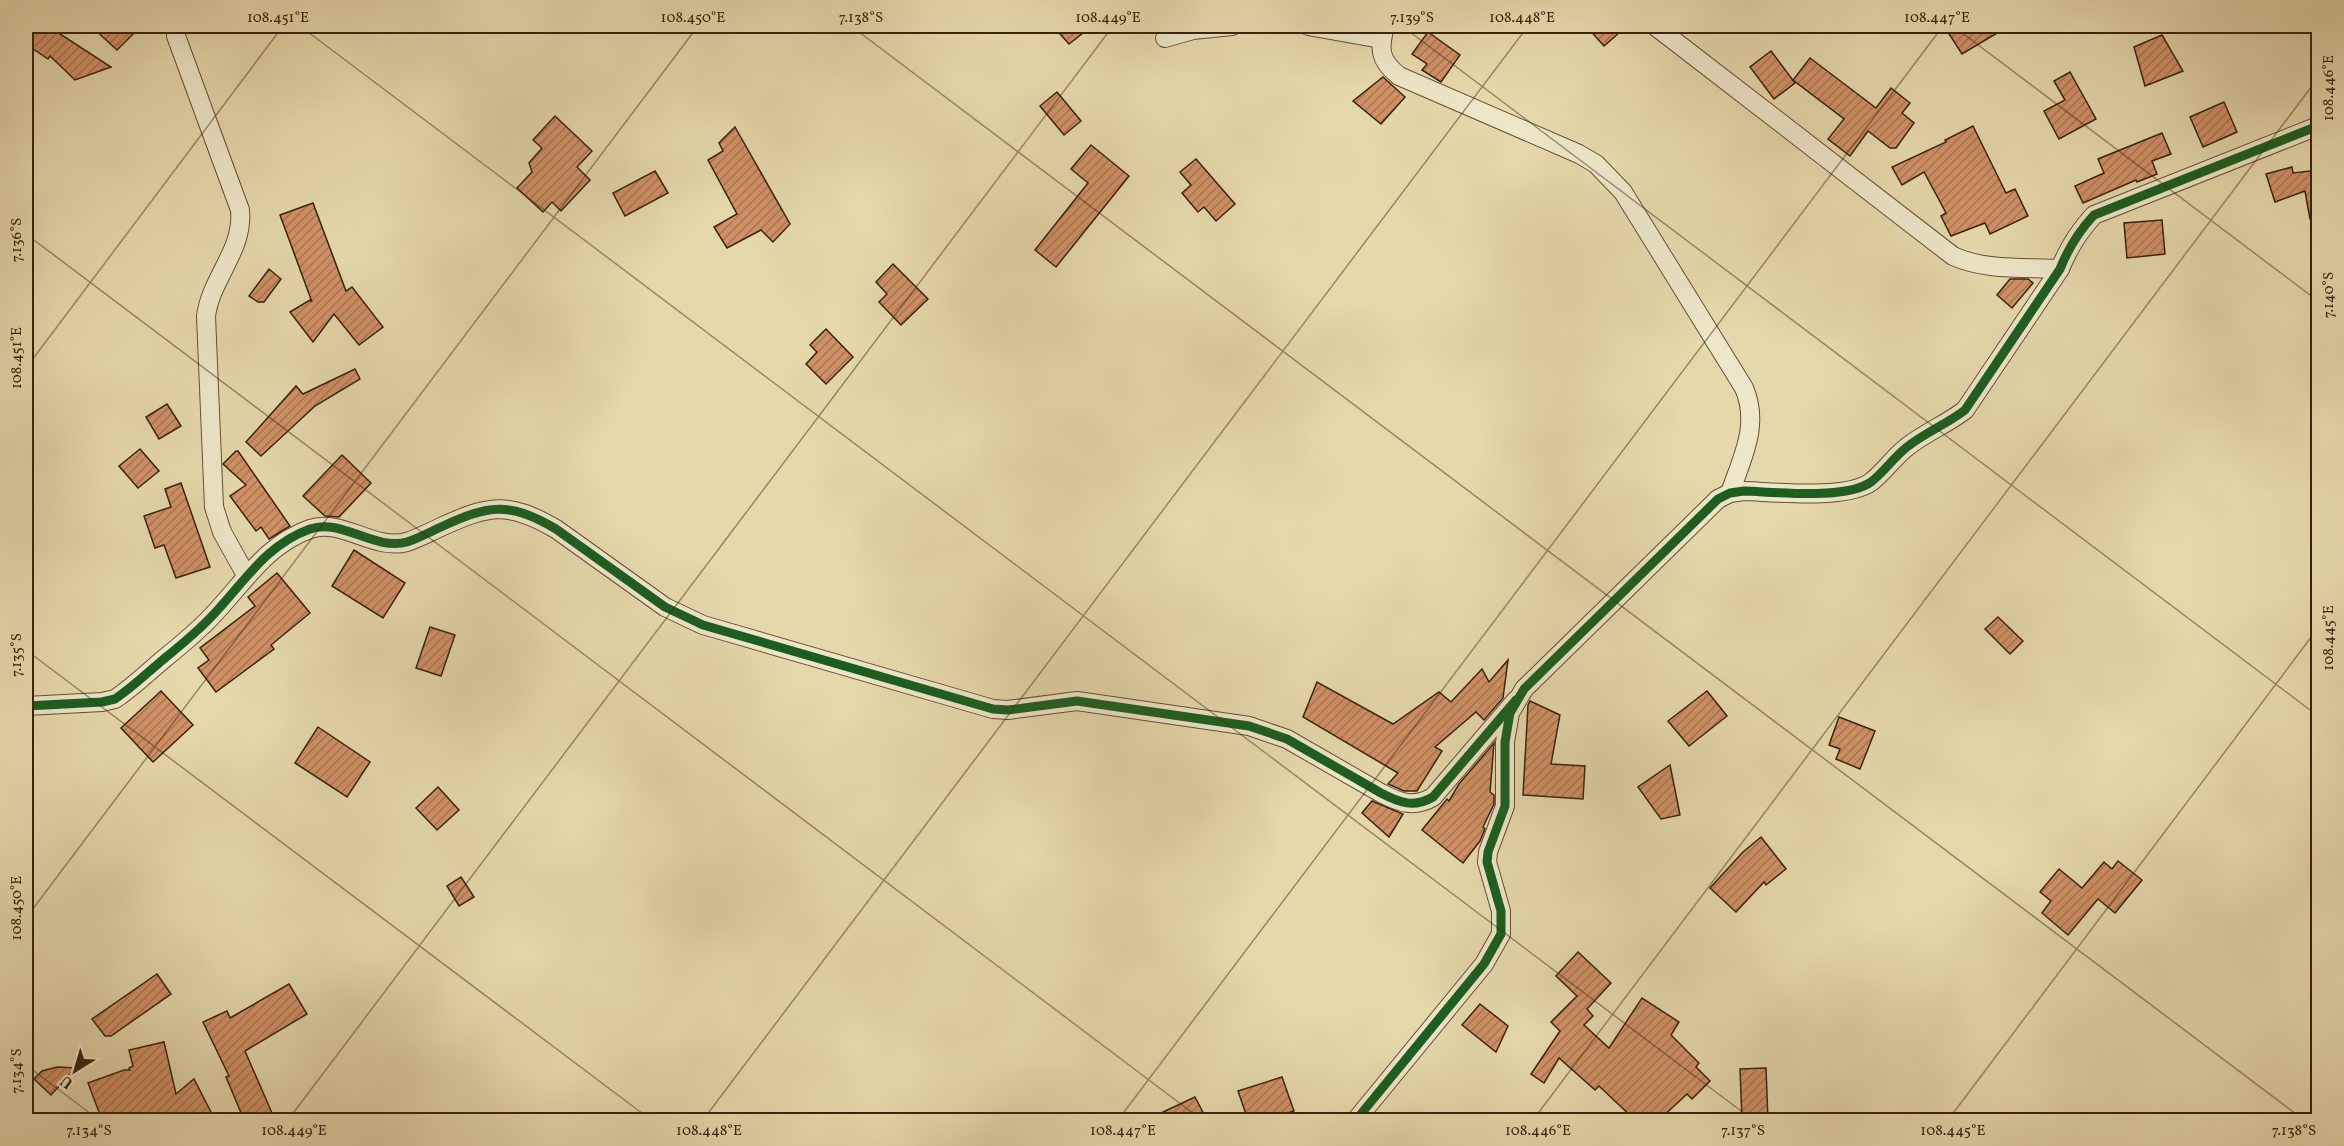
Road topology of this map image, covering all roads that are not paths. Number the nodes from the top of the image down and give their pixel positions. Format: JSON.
{"nodes":[{"id":1,"x":179,"y":26,"type":"edge"},
{"id":2,"x":1232,"y":26,"type":"edge"},
{"id":3,"x":1308,"y":26,"type":"edge"},
{"id":4,"x":1655,"y":26,"type":"edge"},
{"id":5,"x":1383,"y":32,"type":"edge"},
{"id":6,"x":1165,"y":38,"type":"dead end"},
{"id":7,"x":2319,"y":126,"type":"edge"},
{"id":8,"x":2060,"y":269,"type":"junction"},
{"id":9,"x":1730,"y":493,"type":"junction"},
{"id":10,"x":246,"y":575,"type":"junction"},
{"id":11,"x":1516,"y":700,"type":"junction"},
{"id":12,"x":26,"y":705,"type":"edge"},
{"id":13,"x":1356,"y":1120,"type":"edge"}],
"edges":[{"from":1,"to":10,"type":"street"},
{"from":2,"to":6,"type":"street"},
{"from":3,"to":5,"type":"street"},
{"from":4,"to":8,"type":"street"},
{"from":5,"to":9,"type":"street"},
{"from":7,"to":8,"type":"street"},
{"from":8,"to":9,"type":"street"},
{"from":9,"to":11,"type":"street"},
{"from":10,"to":11,"type":"street"},
{"from":10,"to":12,"type":"street"},
{"from":11,"to":13,"type":"street"}]}
